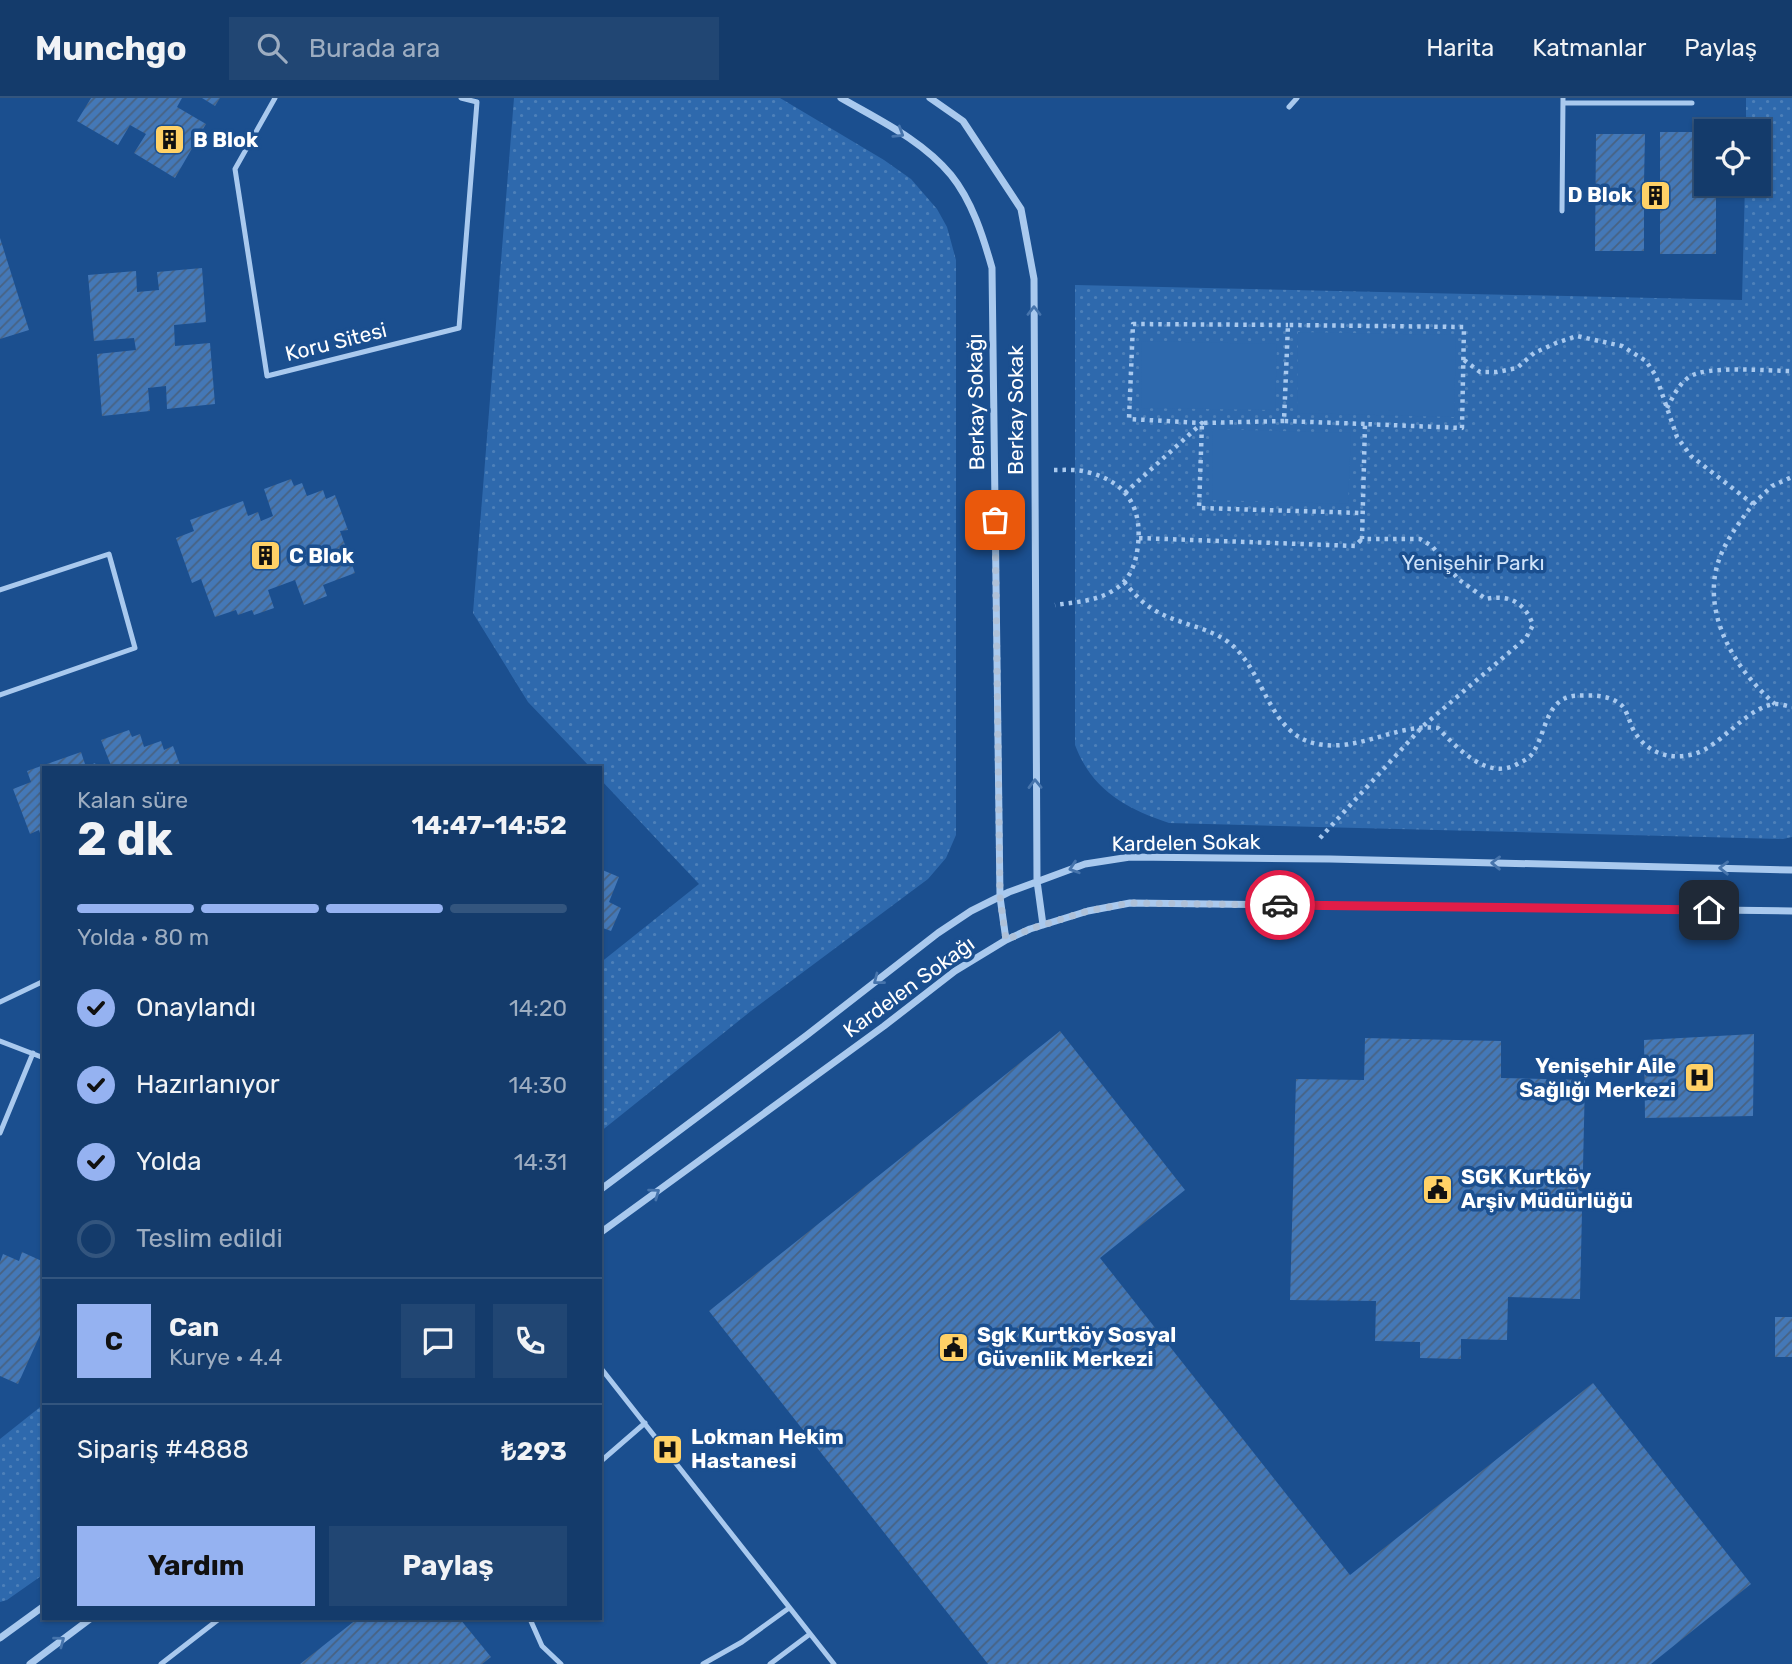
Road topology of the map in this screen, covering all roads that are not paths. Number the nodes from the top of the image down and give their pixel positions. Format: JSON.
{"nodes":[{"id":1,"x":275,"y":98,"type":"edge"},
{"id":2,"x":461,"y":98,"type":"edge"},
{"id":3,"x":841,"y":98,"type":"edge"},
{"id":4,"x":930,"y":98,"type":"edge"},
{"id":5,"x":1297,"y":98,"type":"edge"},
{"id":6,"x":1563,"y":100,"type":"edge"},
{"id":7,"x":1692,"y":103,"type":"dead end"},
{"id":8,"x":1289,"y":107,"type":"dead end"},
{"id":9,"x":1562,"y":211,"type":"dead end"},
{"id":10,"x":0,"y":590,"type":"edge"},
{"id":11,"x":0,"y":695,"type":"edge"},
{"id":12,"x":1792,"y":870,"type":"edge"},
{"id":13,"x":1037,"y":881,"type":"junction"},
{"id":14,"x":1000,"y":897,"type":"junction"},
{"id":15,"x":1792,"y":911,"type":"edge"},
{"id":16,"x":1043,"y":925,"type":"junction"},
{"id":17,"x":1006,"y":940,"type":"junction"},
{"id":18,"x":42,"y":982,"type":"edge"},
{"id":19,"x":0,"y":1002,"type":"edge"},
{"id":20,"x":0,"y":1041,"type":"edge"},
{"id":21,"x":33,"y":1053,"type":"junction"},
{"id":22,"x":42,"y":1057,"type":"edge"},
{"id":23,"x":0,"y":1133,"type":"edge"},
{"id":24,"x":602,"y":1189,"type":"edge"},
{"id":25,"x":602,"y":1232,"type":"edge"},
{"id":26,"x":602,"y":1369,"type":"edge"},
{"id":27,"x":645,"y":1423,"type":"junction"},
{"id":28,"x":602,"y":1459,"type":"edge"},
{"id":29,"x":42,"y":1606,"type":"edge"},
{"id":30,"x":789,"y":1608,"type":"junction"},
{"id":31,"x":89,"y":1620,"type":"edge"},
{"id":32,"x":218,"y":1620,"type":"edge"},
{"id":33,"x":530,"y":1620,"type":"edge"},
{"id":34,"x":810,"y":1634,"type":"junction"},
{"id":35,"x":0,"y":1638,"type":"edge"},
{"id":36,"x":30,"y":1664,"type":"edge"},
{"id":37,"x":161,"y":1664,"type":"edge"},
{"id":38,"x":561,"y":1664,"type":"edge"},
{"id":39,"x":703,"y":1664,"type":"edge"},
{"id":40,"x":770,"y":1664,"type":"edge"},
{"id":41,"x":834,"y":1664,"type":"edge"}],
"edges":[{"from":1,"to":2,"type":"lane","name":"Koru Sitesi"},
{"from":3,"to":14,"type":"street","name":"Berkay Sokağı","one_way":true},
{"from":13,"to":4,"type":"street","name":"Berkay Sokak","one_way":true},
{"from":5,"to":8,"type":"lane"},
{"from":6,"to":7,"type":"lane"},
{"from":6,"to":9,"type":"lane"},
{"from":10,"to":11,"type":"lane"},
{"from":12,"to":13,"type":"street","name":"Kardelen Sokak","one_way":true},
{"from":13,"to":14,"type":"street","name":"Kardelen Sokak"},
{"from":13,"to":16,"type":"street","name":"Berkay Sokak"},
{"from":14,"to":17,"type":"street","name":"Berkay Sokağı"},
{"from":14,"to":24,"type":"street","name":"Kardelen Sokak","one_way":true},
{"from":15,"to":16,"type":"street","name":"Kardelen Sokağı"},
{"from":16,"to":17,"type":"street","name":"Kardelen Sokağı"},
{"from":25,"to":17,"type":"street","name":"Kardelen Sokağı","one_way":true},
{"from":18,"to":19,"type":"lane"},
{"from":20,"to":21,"type":"lane"},
{"from":21,"to":22,"type":"lane"},
{"from":21,"to":23,"type":"lane"},
{"from":26,"to":27,"type":"lane"},
{"from":27,"to":28,"type":"lane"},
{"from":27,"to":30,"type":"lane"},
{"from":29,"to":35,"type":"street"},
{"from":30,"to":34,"type":"lane"},
{"from":30,"to":39,"type":"lane"},
{"from":36,"to":31,"type":"street","one_way":true},
{"from":32,"to":37,"type":"lane"},
{"from":33,"to":38,"type":"lane"},
{"from":34,"to":40,"type":"lane"},
{"from":34,"to":41,"type":"lane"}]}
